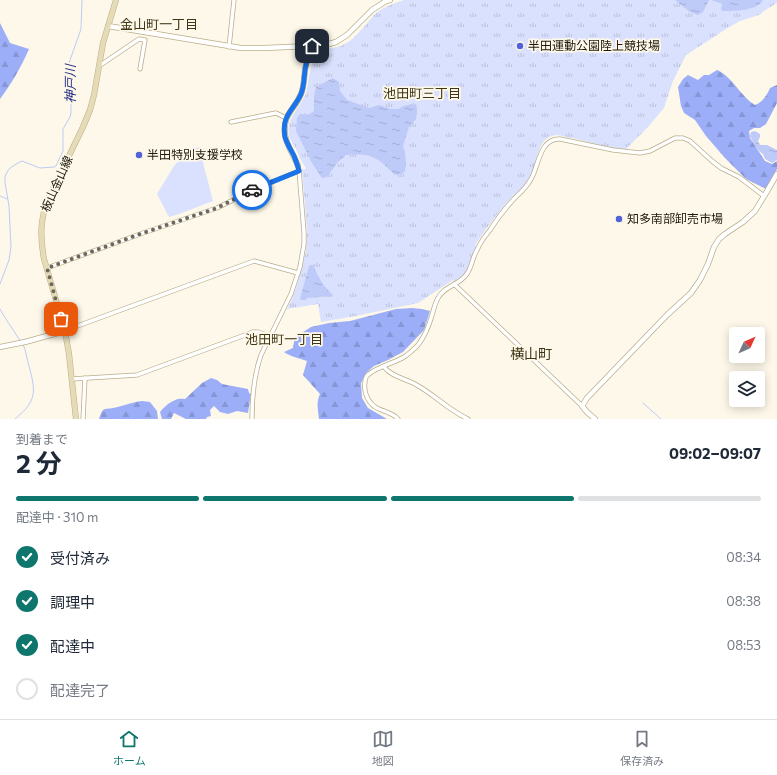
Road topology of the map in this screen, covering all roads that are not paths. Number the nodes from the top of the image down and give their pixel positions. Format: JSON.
{"nodes":[{"id":1,"x":116,"y":0,"type":"edge"},
{"id":2,"x":234,"y":0,"type":"edge"},
{"id":3,"x":390,"y":0,"type":"edge"},
{"id":4,"x":108,"y":26,"type":"junction"},
{"id":5,"x":229,"y":46,"type":"junction"},
{"id":6,"x":312,"y":46,"type":"junction"},
{"id":7,"x":99,"y":66,"type":"junction"},
{"id":8,"x":140,"y":69,"type":"dead end"},
{"id":9,"x":286,"y":118,"type":"junction"},
{"id":10,"x":231,"y":122,"type":"dead end"},
{"id":11,"x":298,"y":166,"type":"joint"},
{"id":12,"x":299,"y":171,"type":"junction"},
{"id":13,"x":777,"y":174,"type":"edge"},
{"id":14,"x":764,"y":196,"type":"junction"},
{"id":15,"x":47,"y":268,"type":"junction"},
{"id":16,"x":298,"y":273,"type":"junction"},
{"id":17,"x":454,"y":284,"type":"junction"},
{"id":18,"x":65,"y":332,"type":"junction"},
{"id":19,"x":270,"y":336,"type":"junction"},
{"id":20,"x":0,"y":347,"type":"edge"},
{"id":21,"x":384,"y":366,"type":"junction"},
{"id":22,"x":85,"y":378,"type":"junction"},
{"id":23,"x":72,"y":379,"type":"junction"},
{"id":24,"x":582,"y":406,"type":"junction"},
{"id":25,"x":76,"y":419,"type":"edge"},
{"id":26,"x":83,"y":419,"type":"edge"},
{"id":27,"x":252,"y":419,"type":"edge"},
{"id":28,"x":398,"y":419,"type":"edge"},
{"id":29,"x":468,"y":419,"type":"edge"},
{"id":30,"x":594,"y":419,"type":"edge"}],
"edges":[{"from":1,"to":4,"type":"main road","name":"板山金山線"},
{"from":2,"to":5,"type":"street"},
{"from":3,"to":6,"type":"street"},
{"from":4,"to":5,"type":"street"},
{"from":4,"to":7,"type":"main road","name":"板山金山線"},
{"from":5,"to":6,"type":"street"},
{"from":6,"to":9,"type":"street"},
{"from":7,"to":8,"type":"street"},
{"from":7,"to":15,"type":"main road","name":"板山金山線"},
{"from":9,"to":10,"type":"street"},
{"from":9,"to":11,"type":"street"},
{"from":11,"to":12,"type":"street"},
{"from":12,"to":15,"type":"street"},
{"from":12,"to":16,"type":"street"},
{"from":13,"to":14,"type":"street"},
{"from":14,"to":17,"type":"street"},
{"from":14,"to":24,"type":"street"},
{"from":15,"to":18,"type":"main road","name":"板山金山線"},
{"from":16,"to":18,"type":"street"},
{"from":16,"to":19,"type":"street"},
{"from":17,"to":21,"type":"street"},
{"from":17,"to":24,"type":"street"},
{"from":18,"to":20,"type":"street"},
{"from":18,"to":23,"type":"main road","name":"板山金山線"},
{"from":19,"to":22,"type":"street"},
{"from":19,"to":27,"type":"street"},
{"from":21,"to":28,"type":"street"},
{"from":21,"to":29,"type":"street"},
{"from":22,"to":23,"type":"street"},
{"from":22,"to":26,"type":"street"},
{"from":23,"to":25,"type":"main road","name":"板山金山線"},
{"from":24,"to":30,"type":"street"}]}
